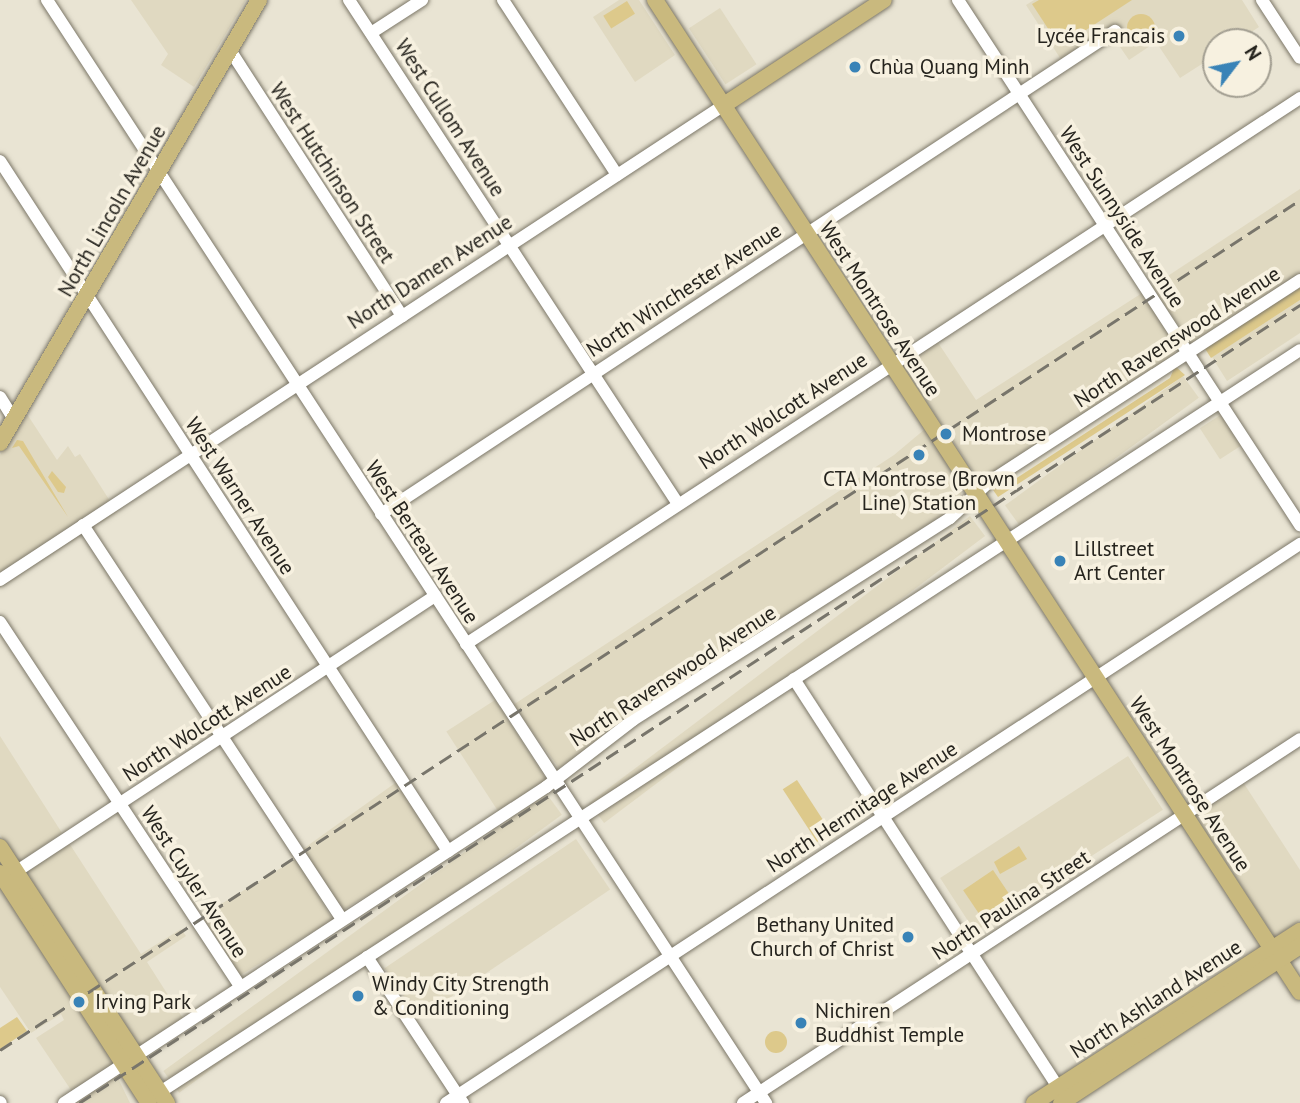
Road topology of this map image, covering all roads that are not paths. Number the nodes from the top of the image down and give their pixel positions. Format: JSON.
{"nodes":[{"id":1,"x":47,"y":0,"type":"edge"},
{"id":2,"x":260,"y":0,"type":"edge"},
{"id":3,"x":349,"y":0,"type":"edge"},
{"id":4,"x":422,"y":0,"type":"edge"},
{"id":5,"x":503,"y":0,"type":"edge"},
{"id":6,"x":655,"y":0,"type":"edge"},
{"id":7,"x":884,"y":0,"type":"edge"},
{"id":8,"x":958,"y":0,"type":"edge"},
{"id":9,"x":1262,"y":0,"type":"edge"},
{"id":10,"x":1115,"y":31,"type":"dead end"},
{"id":11,"x":371,"y":33,"type":"junction"},
{"id":12,"x":230,"y":50,"type":"junction"},
{"id":13,"x":1300,"y":58,"type":"edge"},
{"id":14,"x":1019,"y":94,"type":"junction"},
{"id":15,"x":1300,"y":98,"type":"edge"},
{"id":16,"x":723,"y":105,"type":"junction"},
{"id":17,"x":0,"y":161,"type":"edge"},
{"id":18,"x":159,"y":172,"type":"junction"},
{"id":19,"x":617,"y":175,"type":"junction"},
{"id":20,"x":1104,"y":225,"type":"junction"},
{"id":21,"x":806,"y":233,"type":"junction"},
{"id":22,"x":511,"y":245,"type":"junction"},
{"id":23,"x":1300,"y":280,"type":"edge"},
{"id":24,"x":87,"y":295,"type":"junction"},
{"id":25,"x":402,"y":316,"type":"junction"},
{"id":26,"x":1300,"y":350,"type":"edge"},
{"id":27,"x":1188,"y":353,"type":"junction"},
{"id":28,"x":891,"y":363,"type":"junction"},
{"id":29,"x":594,"y":373,"type":"junction"},
{"id":30,"x":296,"y":385,"type":"junction"},
{"id":31,"x":0,"y":397,"type":"edge"},
{"id":32,"x":1220,"y":402,"type":"junction"},
{"id":33,"x":14,"y":419,"type":"junction"},
{"id":34,"x":0,"y":443,"type":"edge"},
{"id":35,"x":191,"y":455,"type":"junction"},
{"id":36,"x":976,"y":494,"type":"junction"},
{"id":37,"x":678,"y":504,"type":"junction"},
{"id":38,"x":381,"y":514,"type":"junction"},
{"id":39,"x":83,"y":525,"type":"junction"},
{"id":40,"x":1300,"y":525,"type":"edge"},
{"id":41,"x":1007,"y":542,"type":"junction"},
{"id":42,"x":1300,"y":544,"type":"edge"},
{"id":43,"x":0,"y":580,"type":"edge"},
{"id":44,"x":435,"y":596,"type":"junction"},
{"id":45,"x":0,"y":622,"type":"edge"},
{"id":46,"x":466,"y":644,"type":"junction"},
{"id":47,"x":328,"y":667,"type":"junction"},
{"id":48,"x":1095,"y":678,"type":"junction"},
{"id":49,"x":794,"y":679,"type":"junction"},
{"id":50,"x":222,"y":736,"type":"junction"},
{"id":51,"x":1300,"y":739,"type":"edge"},
{"id":52,"x":554,"y":779,"type":"junction"},
{"id":53,"x":119,"y":803,"type":"junction"},
{"id":54,"x":1184,"y":814,"type":"junction"},
{"id":55,"x":883,"y":816,"type":"junction"},
{"id":56,"x":581,"y":819,"type":"junction"},
{"id":57,"x":0,"y":847,"type":"edge"},
{"id":58,"x":448,"y":851,"type":"junction"},
{"id":59,"x":5,"y":876,"type":"edge"},
{"id":60,"x":342,"y":920,"type":"junction"},
{"id":61,"x":1300,"y":931,"type":"edge"},
{"id":62,"x":1300,"y":946,"type":"edge"},
{"id":63,"x":972,"y":953,"type":"junction"},
{"id":64,"x":1275,"y":954,"type":"junction"},
{"id":65,"x":670,"y":956,"type":"junction"},
{"id":66,"x":367,"y":957,"type":"junction"},
{"id":67,"x":241,"y":987,"type":"junction"},
{"id":68,"x":1300,"y":992,"type":"edge"},
{"id":69,"x":130,"y":1060,"type":"junction"},
{"id":70,"x":763,"y":1098,"type":"edge"},
{"id":71,"x":1063,"y":1098,"type":"edge"},
{"id":72,"x":460,"y":1099,"type":"edge"},
{"id":73,"x":153,"y":1100,"type":"edge"},
{"id":74,"x":64,"y":1103,"type":"edge"},
{"id":75,"x":446,"y":1103,"type":"edge"},
{"id":76,"x":743,"y":1103,"type":"edge"},
{"id":77,"x":1034,"y":1103,"type":"edge"}],
"edges":[{"from":1,"to":18,"type":"street","name":"West Berteau Avenue"},
{"from":2,"to":12,"type":"main road","name":"North Lincoln Avenue"},
{"from":3,"to":11,"type":"street","name":"West Cullom Avenue"},
{"from":4,"to":11,"type":"street"},
{"from":5,"to":19,"type":"street"},
{"from":6,"to":16,"type":"main road","name":"West Montrose Avenue"},
{"from":7,"to":16,"type":"main road","name":"North Damen Avenue"},
{"from":8,"to":14,"type":"street","name":"West Sunnyside Avenue"},
{"from":9,"to":13,"type":"street"},
{"from":10,"to":14,"type":"street","name":"North Winchester Avenue"},
{"from":11,"to":22,"type":"street","name":"West Cullom Avenue"},
{"from":12,"to":18,"type":"main road","name":"North Lincoln Avenue"},
{"from":12,"to":25,"type":"street","name":"West Hutchinson Street"},
{"from":14,"to":20,"type":"street","name":"West Sunnyside Avenue"},
{"from":14,"to":21,"type":"street","name":"North Winchester Avenue"},
{"from":15,"to":20,"type":"street","name":"North Wolcott Avenue"},
{"from":16,"to":19,"type":"street","name":"North Damen Avenue"},
{"from":16,"to":21,"type":"main road","name":"West Montrose Avenue"},
{"from":17,"to":24,"type":"street","name":"West Warner Avenue"},
{"from":18,"to":24,"type":"main road","name":"North Lincoln Avenue"},
{"from":18,"to":30,"type":"street","name":"West Berteau Avenue"},
{"from":19,"to":22,"type":"street","name":"North Damen Avenue"},
{"from":20,"to":27,"type":"street","name":"West Sunnyside Avenue"},
{"from":20,"to":28,"type":"street","name":"North Wolcott Avenue"},
{"from":21,"to":28,"type":"main road","name":"West Montrose Avenue"},
{"from":21,"to":29,"type":"street","name":"North Winchester Avenue"},
{"from":22,"to":25,"type":"street","name":"North Damen Avenue"},
{"from":22,"to":29,"type":"street","name":"West Cullom Avenue"},
{"from":23,"to":27,"type":"street","name":"North Ravenswood Avenue"},
{"from":24,"to":33,"type":"main road","name":"North Lincoln Avenue"},
{"from":24,"to":35,"type":"street","name":"West Warner Avenue"},
{"from":25,"to":30,"type":"street","name":"North Damen Avenue"},
{"from":26,"to":32,"type":"street"},
{"from":27,"to":32,"type":"street","name":"West Sunnyside Avenue"},
{"from":27,"to":36,"type":"street","name":"North Ravenswood Avenue"},
{"from":28,"to":36,"type":"main road","name":"West Montrose Avenue"},
{"from":28,"to":37,"type":"street","name":"North Wolcott Avenue"},
{"from":29,"to":37,"type":"street","name":"West Cullom Avenue"},
{"from":29,"to":38,"type":"street","name":"North Winchester Avenue"},
{"from":30,"to":35,"type":"street","name":"North Damen Avenue"},
{"from":30,"to":38,"type":"street","name":"West Berteau Avenue"},
{"from":31,"to":33,"type":"street"},
{"from":32,"to":40,"type":"street","name":"West Sunnyside Avenue"},
{"from":32,"to":41,"type":"street"},
{"from":33,"to":34,"type":"main road","name":"North Lincoln Avenue"},
{"from":35,"to":39,"type":"street","name":"North Damen Avenue"},
{"from":35,"to":47,"type":"street","name":"West Warner Avenue"},
{"from":36,"to":41,"type":"main road","name":"West Montrose Avenue"},
{"from":36,"to":52,"type":"street","name":"North Ravenswood Avenue"},
{"from":37,"to":46,"type":"street","name":"North Wolcott Avenue"},
{"from":38,"to":44,"type":"street","name":"West Berteau Avenue"},
{"from":39,"to":43,"type":"street","name":"North Damen Avenue"},
{"from":39,"to":50,"type":"street"},
{"from":41,"to":48,"type":"main road","name":"West Montrose Avenue"},
{"from":41,"to":49,"type":"street"},
{"from":42,"to":48,"type":"street","name":"North Hermitage Avenue"},
{"from":44,"to":46,"type":"street","name":"West Berteau Avenue"},
{"from":44,"to":47,"type":"street","name":"North Wolcott Avenue"},
{"from":45,"to":53,"type":"street","name":"West Cuyler Avenue"},
{"from":46,"to":52,"type":"street","name":"West Berteau Avenue"},
{"from":47,"to":50,"type":"street","name":"North Wolcott Avenue"},
{"from":47,"to":58,"type":"street","name":"West Warner Avenue"},
{"from":48,"to":54,"type":"main road","name":"West Montrose Avenue"},
{"from":48,"to":55,"type":"street","name":"North Hermitage Avenue"},
{"from":49,"to":55,"type":"street"},
{"from":49,"to":56,"type":"street"},
{"from":50,"to":53,"type":"street","name":"North Wolcott Avenue"},
{"from":50,"to":60,"type":"street"},
{"from":51,"to":54,"type":"street","name":"North Paulina Street"},
{"from":52,"to":56,"type":"street","name":"West Berteau Avenue"},
{"from":52,"to":58,"type":"street","name":"North Ravenswood Avenue"},
{"from":53,"to":59,"type":"street","name":"North Wolcott Avenue"},
{"from":53,"to":67,"type":"street","name":"West Cuyler Avenue"},
{"from":54,"to":63,"type":"street","name":"North Paulina Street"},
{"from":54,"to":64,"type":"main road","name":"West Montrose Avenue"},
{"from":55,"to":63,"type":"street"},
{"from":55,"to":65,"type":"street","name":"North Hermitage Avenue"},
{"from":56,"to":65,"type":"street","name":"West Berteau Avenue"},
{"from":56,"to":66,"type":"street"},
{"from":57,"to":59,"type":"main road"},
{"from":58,"to":60,"type":"street","name":"North Ravenswood Avenue"},
{"from":59,"to":69,"type":"main road"},
{"from":60,"to":67,"type":"street","name":"North Ravenswood Avenue"},
{"from":61,"to":64,"type":"main road","name":"North Ashland Avenue"},
{"from":62,"to":64,"type":"main road","name":"North Ashland Avenue"},
{"from":63,"to":70,"type":"street","name":"North Paulina Street"},
{"from":63,"to":71,"type":"street"},
{"from":64,"to":68,"type":"main road","name":"West Montrose Avenue"},
{"from":64,"to":71,"type":"main road","name":"North Ashland Avenue"},
{"from":65,"to":70,"type":"street","name":"West Berteau Avenue"},
{"from":65,"to":72,"type":"street","name":"North Hermitage Avenue"},
{"from":66,"to":72,"type":"street"},
{"from":66,"to":73,"type":"street"},
{"from":67,"to":69,"type":"street","name":"North Ravenswood Avenue"},
{"from":69,"to":73,"type":"main road"},
{"from":69,"to":74,"type":"street","name":"North Ravenswood Avenue"},
{"from":70,"to":76,"type":"street","name":"North Paulina Street"},
{"from":71,"to":77,"type":"main road","name":"North Ashland Avenue"},
{"from":72,"to":75,"type":"street","name":"North Hermitage Avenue"}]}
